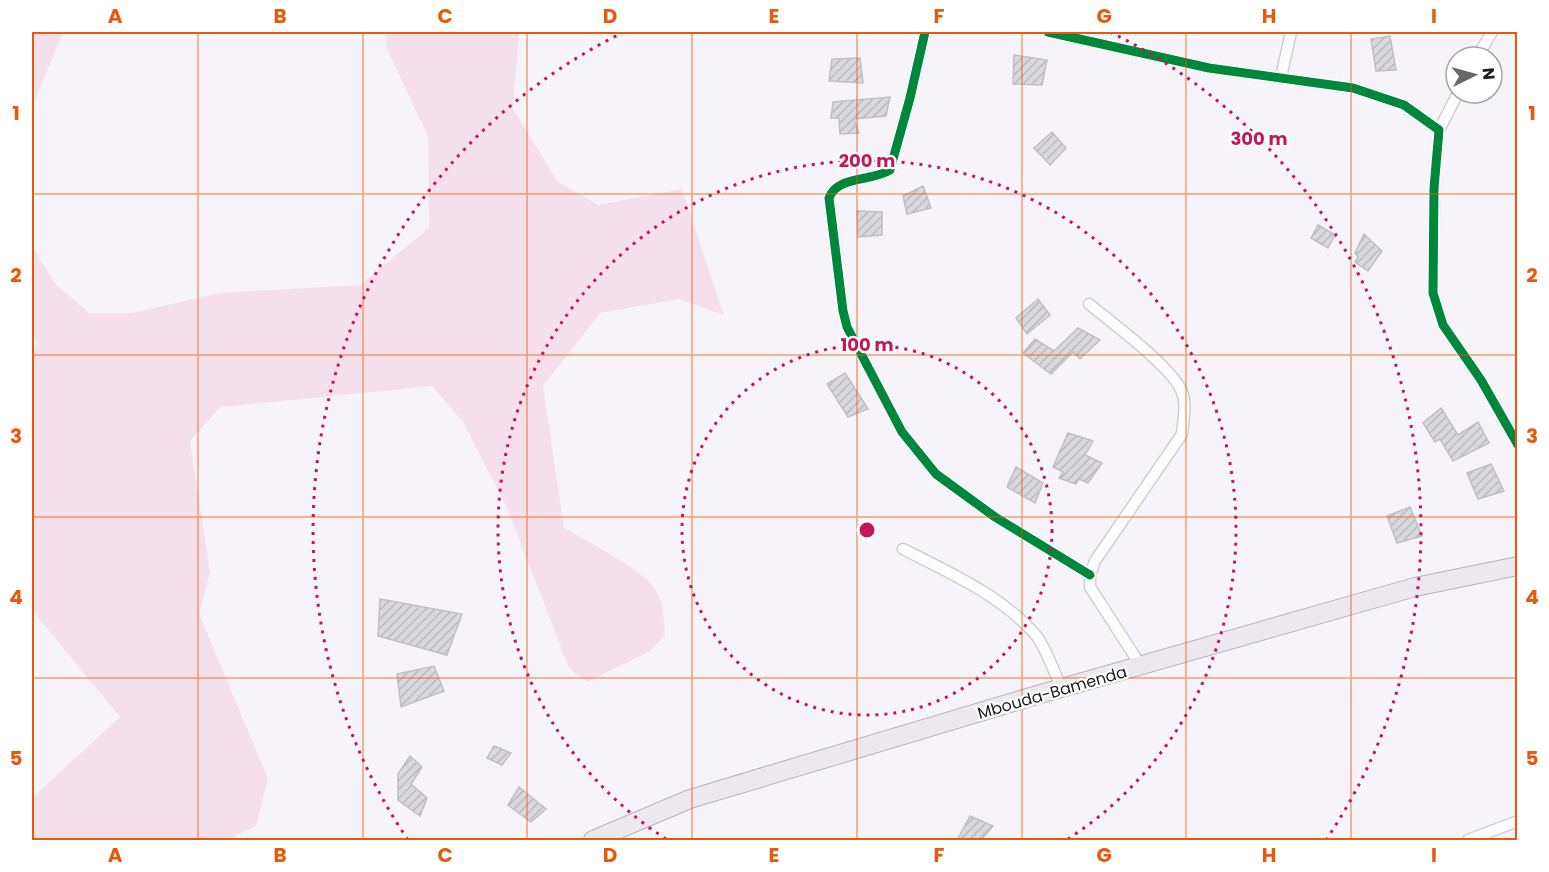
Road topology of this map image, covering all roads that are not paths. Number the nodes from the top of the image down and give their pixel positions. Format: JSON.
{"nodes":[{"id":1,"x":925,"y":32,"type":"edge"},
{"id":2,"x":1048,"y":32,"type":"edge"},
{"id":3,"x":1291,"y":32,"type":"edge"},
{"id":4,"x":1090,"y":36,"type":"edge"},
{"id":5,"x":1281,"y":77,"type":"junction"},
{"id":6,"x":1452,"y":105,"type":"edge"},
{"id":7,"x":1439,"y":130,"type":"junction"},
{"id":8,"x":1089,"y":304,"type":"dead end"},
{"id":9,"x":1514,"y":433,"type":"edge"},
{"id":10,"x":1518,"y":445,"type":"edge"},
{"id":11,"x":903,"y":549,"type":"dead end"},
{"id":12,"x":1518,"y":566,"type":"edge"},
{"id":13,"x":1090,"y":575,"type":"junction"},
{"id":14,"x":1141,"y":666,"type":"junction"},
{"id":15,"x":1062,"y":688,"type":"junction"},
{"id":16,"x":1518,"y":821,"type":"edge"},
{"id":17,"x":593,"y":840,"type":"edge"},
{"id":18,"x":1468,"y":840,"type":"edge"}],
"edges":[{"from":1,"to":13,"type":"street"},
{"from":2,"to":4,"type":"street"},
{"from":3,"to":5,"type":"street"},
{"from":4,"to":5,"type":"street"},
{"from":5,"to":7,"type":"street"},
{"from":6,"to":7,"type":"street"},
{"from":7,"to":9,"type":"street"},
{"from":8,"to":13,"type":"street"},
{"from":9,"to":10,"type":"street"},
{"from":11,"to":15,"type":"street"},
{"from":12,"to":14,"type":"highway","name":"Mbouda-Bamenda"},
{"from":13,"to":14,"type":"street"},
{"from":14,"to":15,"type":"highway","name":"Mbouda-Bamenda"},
{"from":15,"to":17,"type":"highway","name":"Mbouda-Bamenda"},
{"from":16,"to":18,"type":"street"}]}
